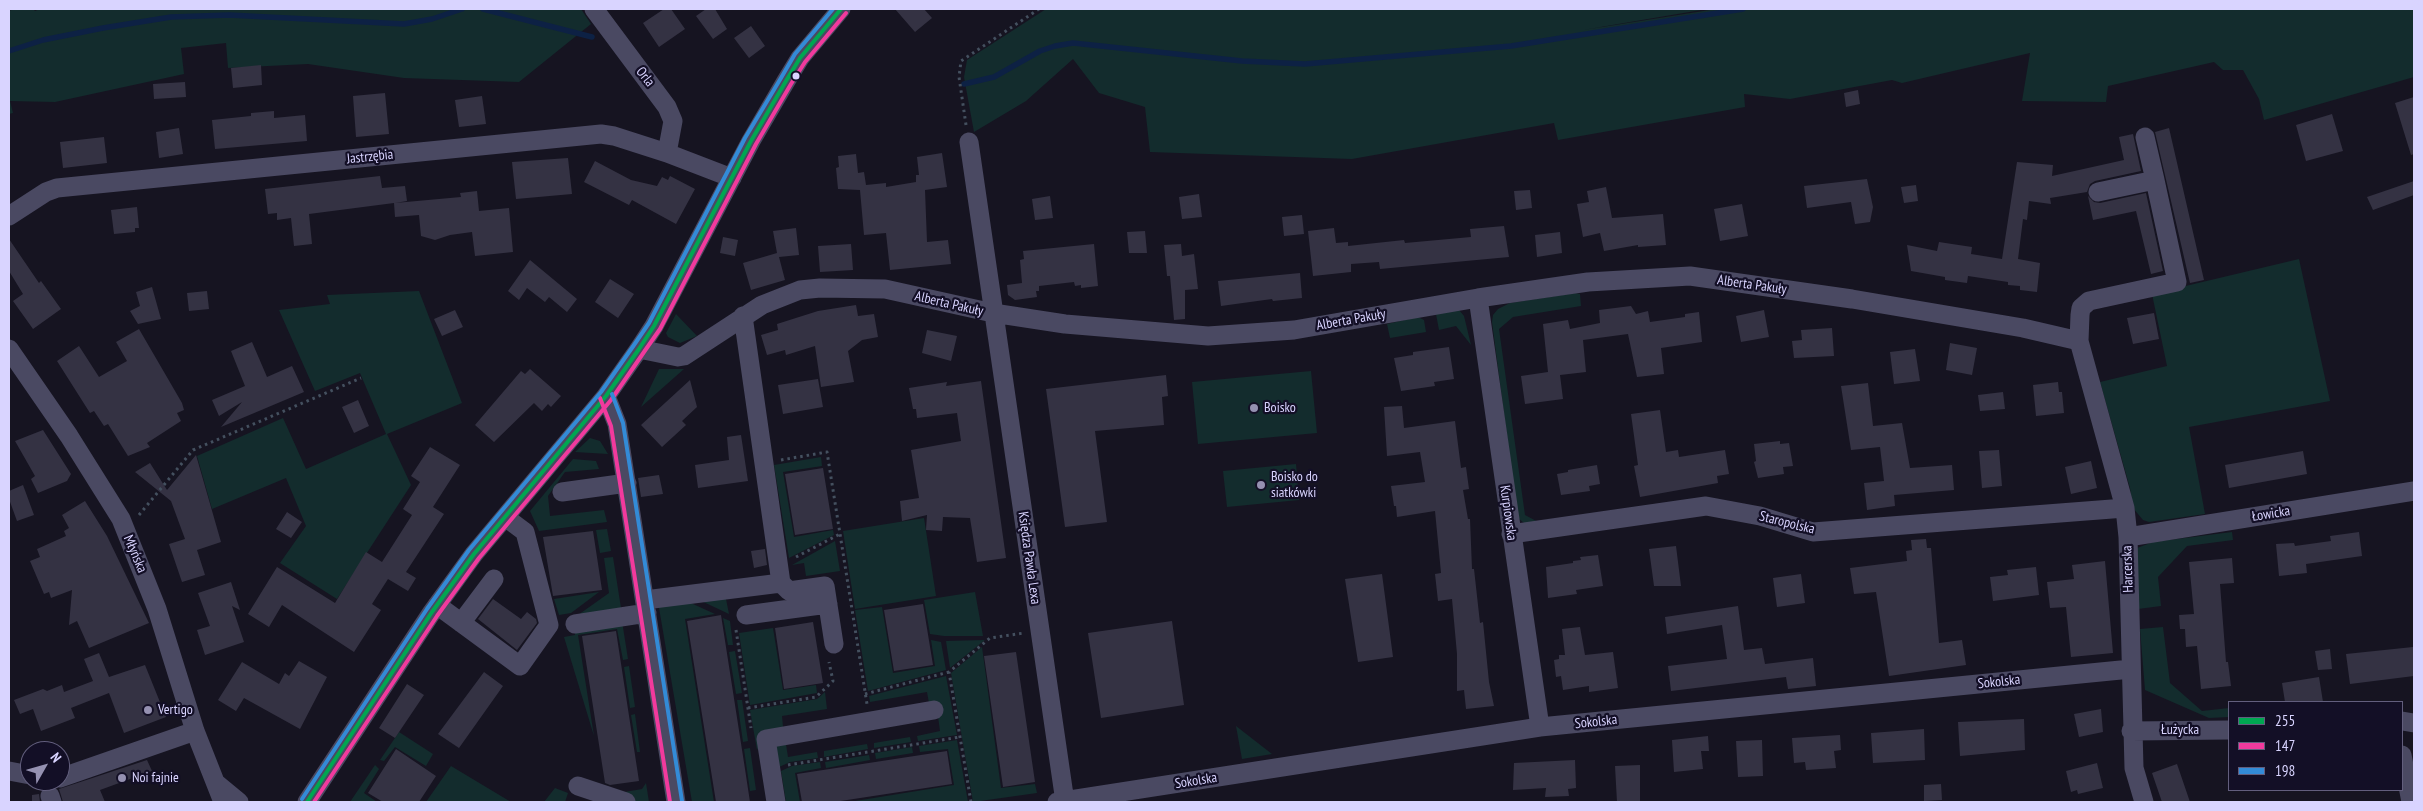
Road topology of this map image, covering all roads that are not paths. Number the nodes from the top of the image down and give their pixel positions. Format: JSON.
{"nodes":[{"id":1,"x":594,"y":9,"type":"edge"},
{"id":2,"x":840,"y":9,"type":"edge"},
{"id":3,"x":2145,"y":137,"type":"dead end"},
{"id":4,"x":969,"y":142,"type":"road end"},
{"id":5,"x":667,"y":153,"type":"junction"},
{"id":6,"x":732,"y":178,"type":"junction"},
{"id":7,"x":2155,"y":180,"type":"junction"},
{"id":8,"x":2098,"y":192,"type":"dead end"},
{"id":9,"x":9,"y":216,"type":"edge"},
{"id":10,"x":1478,"y":298,"type":"junction"},
{"id":11,"x":993,"y":313,"type":"junction"},
{"id":12,"x":743,"y":316,"type":"junction"},
{"id":13,"x":2079,"y":341,"type":"junction"},
{"id":14,"x":9,"y":349,"type":"edge"},
{"id":15,"x":638,"y":349,"type":"junction"},
{"id":16,"x":606,"y":396,"type":"junction"},
{"id":17,"x":627,"y":483,"type":"junction"},
{"id":18,"x":2414,"y":491,"type":"edge"},
{"id":19,"x":562,"y":492,"type":"dead end"},
{"id":20,"x":2125,"y":508,"type":"junction"},
{"id":21,"x":505,"y":517,"type":"junction"},
{"id":22,"x":1511,"y":534,"type":"junction"},
{"id":23,"x":2128,"y":537,"type":"junction"},
{"id":24,"x":780,"y":575,"type":"junction"},
{"id":25,"x":494,"y":580,"type":"dead end"},
{"id":26,"x":828,"y":604,"type":"junction"},
{"id":27,"x":437,"y":605,"type":"junction"},
{"id":28,"x":646,"y":606,"type":"junction"},
{"id":29,"x":741,"y":622,"type":"road end"},
{"id":30,"x":461,"y":623,"type":"junction"},
{"id":31,"x":575,"y":624,"type":"dead end"},
{"id":32,"x":837,"y":648,"type":"road end"},
{"id":33,"x":2131,"y":669,"type":"junction"},
{"id":34,"x":934,"y":710,"type":"dead end"},
{"id":35,"x":1540,"y":727,"type":"junction"},
{"id":36,"x":2228,"y":730,"type":"edge"},
{"id":37,"x":195,"y":731,"type":"junction"},
{"id":38,"x":2131,"y":731,"type":"junction"},
{"id":39,"x":2403,"y":761,"type":"edge"},
{"id":40,"x":70,"y":775,"type":"edge"},
{"id":41,"x":215,"y":783,"type":"junction"},
{"id":42,"x":578,"y":786,"type":"dead end"},
{"id":43,"x":223,"y":802,"type":"edge"},
{"id":44,"x":239,"y":802,"type":"edge"},
{"id":45,"x":307,"y":802,"type":"edge"},
{"id":46,"x":626,"y":802,"type":"edge"},
{"id":47,"x":676,"y":802,"type":"edge"},
{"id":48,"x":776,"y":802,"type":"edge"},
{"id":49,"x":1062,"y":802,"type":"edge"},
{"id":50,"x":2144,"y":802,"type":"edge"},
{"id":51,"x":2411,"y":802,"type":"edge"}],
"edges":[{"from":1,"to":5,"type":"street","name":"Orla"},
{"from":2,"to":6,"type":"street"},
{"from":3,"to":7,"type":"street"},
{"from":4,"to":11,"type":"street","name":"Księdza Pawła Lexa"},
{"from":5,"to":6,"type":"street","name":"Jastrzębia"},
{"from":5,"to":9,"type":"street","name":"Jastrzębia"},
{"from":6,"to":15,"type":"street"},
{"from":7,"to":8,"type":"street"},
{"from":7,"to":13,"type":"street","name":"Harcerska"},
{"from":10,"to":11,"type":"street","name":"Alberta Pakuły"},
{"from":10,"to":13,"type":"street","name":"Alberta Pakuły"},
{"from":10,"to":22,"type":"street","name":"Kurpiowska"},
{"from":11,"to":12,"type":"street","name":"Alberta Pakuły"},
{"from":11,"to":49,"type":"street","name":"Księdza Pawła Lexa"},
{"from":12,"to":15,"type":"street","name":"Alberta Pakuły"},
{"from":12,"to":24,"type":"street"},
{"from":13,"to":20,"type":"street","name":"Harcerska"},
{"from":14,"to":37,"type":"street","name":"Młyńska"},
{"from":15,"to":16,"type":"street"},
{"from":16,"to":17,"type":"street"},
{"from":16,"to":21,"type":"street"},
{"from":17,"to":19,"type":"street"},
{"from":17,"to":28,"type":"street"},
{"from":18,"to":23,"type":"street","name":"Łowicka"},
{"from":20,"to":22,"type":"street","name":"Staropolska"},
{"from":20,"to":23,"type":"street","name":"Harcerska"},
{"from":21,"to":27,"type":"street"},
{"from":21,"to":30,"type":"street"},
{"from":22,"to":35,"type":"street","name":"Kurpiowska"},
{"from":23,"to":33,"type":"street","name":"Harcerska"},
{"from":24,"to":26,"type":"street"},
{"from":24,"to":28,"type":"street"},
{"from":25,"to":30,"type":"street"},
{"from":26,"to":29,"type":"street"},
{"from":26,"to":32,"type":"street"},
{"from":27,"to":30,"type":"street"},
{"from":27,"to":45,"type":"street"},
{"from":28,"to":31,"type":"street"},
{"from":28,"to":47,"type":"street"},
{"from":33,"to":35,"type":"street","name":"Sokolska"},
{"from":33,"to":38,"type":"street","name":"Harcerska"},
{"from":34,"to":48,"type":"street"},
{"from":35,"to":49,"type":"street","name":"Sokolska"},
{"from":36,"to":38,"type":"street","name":"Łużycka"},
{"from":37,"to":40,"type":"street"},
{"from":37,"to":41,"type":"street","name":"Młyńska"},
{"from":38,"to":50,"type":"street","name":"Harcerska"},
{"from":39,"to":51,"type":"street"},
{"from":41,"to":43,"type":"street","name":"Młyńska"},
{"from":41,"to":44,"type":"street"},
{"from":42,"to":46,"type":"street"}]}
